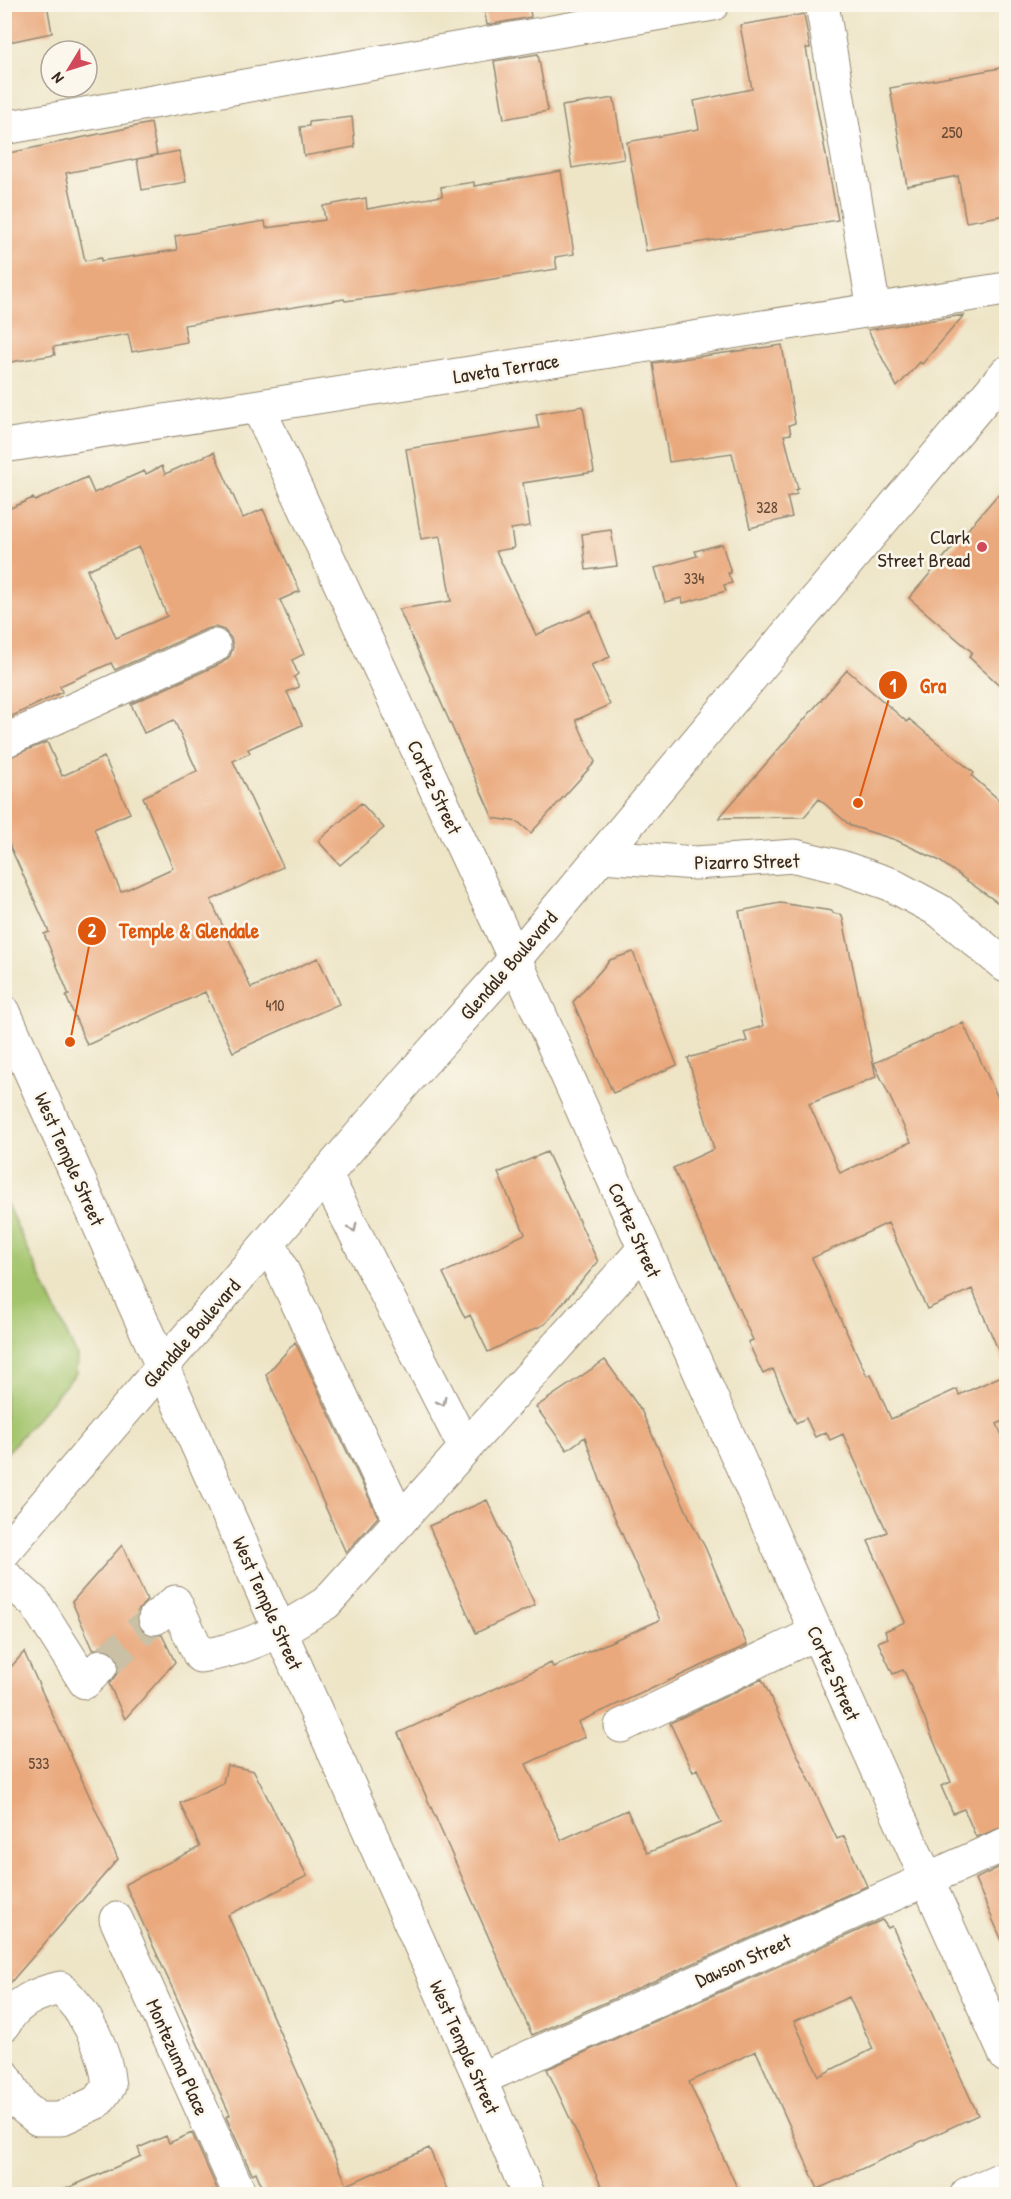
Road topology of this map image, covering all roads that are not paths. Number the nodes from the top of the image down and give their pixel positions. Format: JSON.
{"nodes":[{"id":1,"x":713,"y":4,"type":"edge"},
{"id":2,"x":822,"y":4,"type":"edge"},
{"id":3,"x":4,"y":128,"type":"edge"},
{"id":4,"x":1006,"y":289,"type":"edge"},
{"id":5,"x":874,"y":310,"type":"junction"},
{"id":6,"x":1006,"y":373,"type":"edge"},
{"id":7,"x":258,"y":407,"type":"junction"},
{"id":8,"x":4,"y":446,"type":"edge"},
{"id":9,"x":214,"y":646,"type":"dead end"},
{"id":10,"x":4,"y":741,"type":"edge"},
{"id":11,"x":602,"y":856,"type":"junction"},
{"id":12,"x":515,"y":959,"type":"junction"},
{"id":13,"x":1006,"y":966,"type":"edge"},
{"id":14,"x":4,"y":1012,"type":"edge"},
{"id":15,"x":326,"y":1176,"type":"junction"},
{"id":16,"x":270,"y":1242,"type":"junction"},
{"id":17,"x":644,"y":1249,"type":"junction"},
{"id":18,"x":162,"y":1367,"type":"junction"},
{"id":19,"x":465,"y":1448,"type":"junction"},
{"id":20,"x":400,"y":1521,"type":"junction"},
{"id":21,"x":4,"y":1552,"type":"edge"},
{"id":22,"x":4,"y":1575,"type":"edge"},
{"id":23,"x":155,"y":1618,"type":"tunnel mouth"},
{"id":24,"x":281,"y":1632,"type":"junction"},
{"id":25,"x":816,"y":1633,"type":"junction"},
{"id":26,"x":101,"y":1666,"type":"tunnel mouth"},
{"id":27,"x":621,"y":1726,"type":"dead end"},
{"id":28,"x":1006,"y":1844,"type":"edge"},
{"id":29,"x":927,"y":1879,"type":"junction"},
{"id":30,"x":116,"y":1919,"type":"dead end"},
{"id":31,"x":4,"y":2025,"type":"edge"},
{"id":32,"x":1006,"y":2056,"type":"edge"},
{"id":33,"x":4,"y":2075,"type":"edge"},
{"id":34,"x":480,"y":2079,"type":"junction"},
{"id":35,"x":1006,"y":2177,"type":"edge"},
{"id":36,"x":240,"y":2194,"type":"edge"},
{"id":37,"x":528,"y":2194,"type":"edge"},
{"id":38,"x":968,"y":2194,"type":"edge"}],
"edges":[{"from":1,"to":3,"type":"street"},
{"from":2,"to":5,"type":"street"},
{"from":4,"to":5,"type":"street","name":"Laveta Terrace"},
{"from":5,"to":7,"type":"street","name":"Laveta Terrace"},
{"from":6,"to":11,"type":"street","name":"Glendale Boulevard"},
{"from":7,"to":8,"type":"street","name":"Laveta Terrace"},
{"from":7,"to":12,"type":"street","name":"Cortez Street"},
{"from":9,"to":10,"type":"street"},
{"from":11,"to":12,"type":"street","name":"Glendale Boulevard"},
{"from":11,"to":13,"type":"street","name":"Pizarro Street"},
{"from":12,"to":15,"type":"street","name":"Glendale Boulevard"},
{"from":12,"to":17,"type":"street","name":"Cortez Street"},
{"from":14,"to":18,"type":"street","name":"West Temple Street"},
{"from":15,"to":16,"type":"street","name":"Glendale Boulevard"},
{"from":15,"to":19,"type":"street","one_way":true},
{"from":16,"to":18,"type":"street","name":"Glendale Boulevard"},
{"from":16,"to":20,"type":"street"},
{"from":17,"to":19,"type":"street"},
{"from":17,"to":25,"type":"street","name":"Cortez Street"},
{"from":18,"to":21,"type":"street","name":"Glendale Boulevard"},
{"from":18,"to":24,"type":"street","name":"West Temple Street"},
{"from":19,"to":20,"type":"street"},
{"from":20,"to":24,"type":"street"},
{"from":22,"to":26,"type":"street"},
{"from":23,"to":24,"type":"street"},
{"from":24,"to":34,"type":"street","name":"West Temple Street"},
{"from":25,"to":27,"type":"street"},
{"from":25,"to":29,"type":"street","name":"Cortez Street"},
{"from":28,"to":29,"type":"street","name":"Dawson Street"},
{"from":29,"to":32,"type":"street","name":"Cortez Street"},
{"from":29,"to":34,"type":"street","name":"Dawson Street"},
{"from":30,"to":36,"type":"street","name":"Montezuma Place"},
{"from":31,"to":33,"type":"street"},
{"from":34,"to":37,"type":"street","name":"West Temple Street"},
{"from":35,"to":38,"type":"street"}]}
